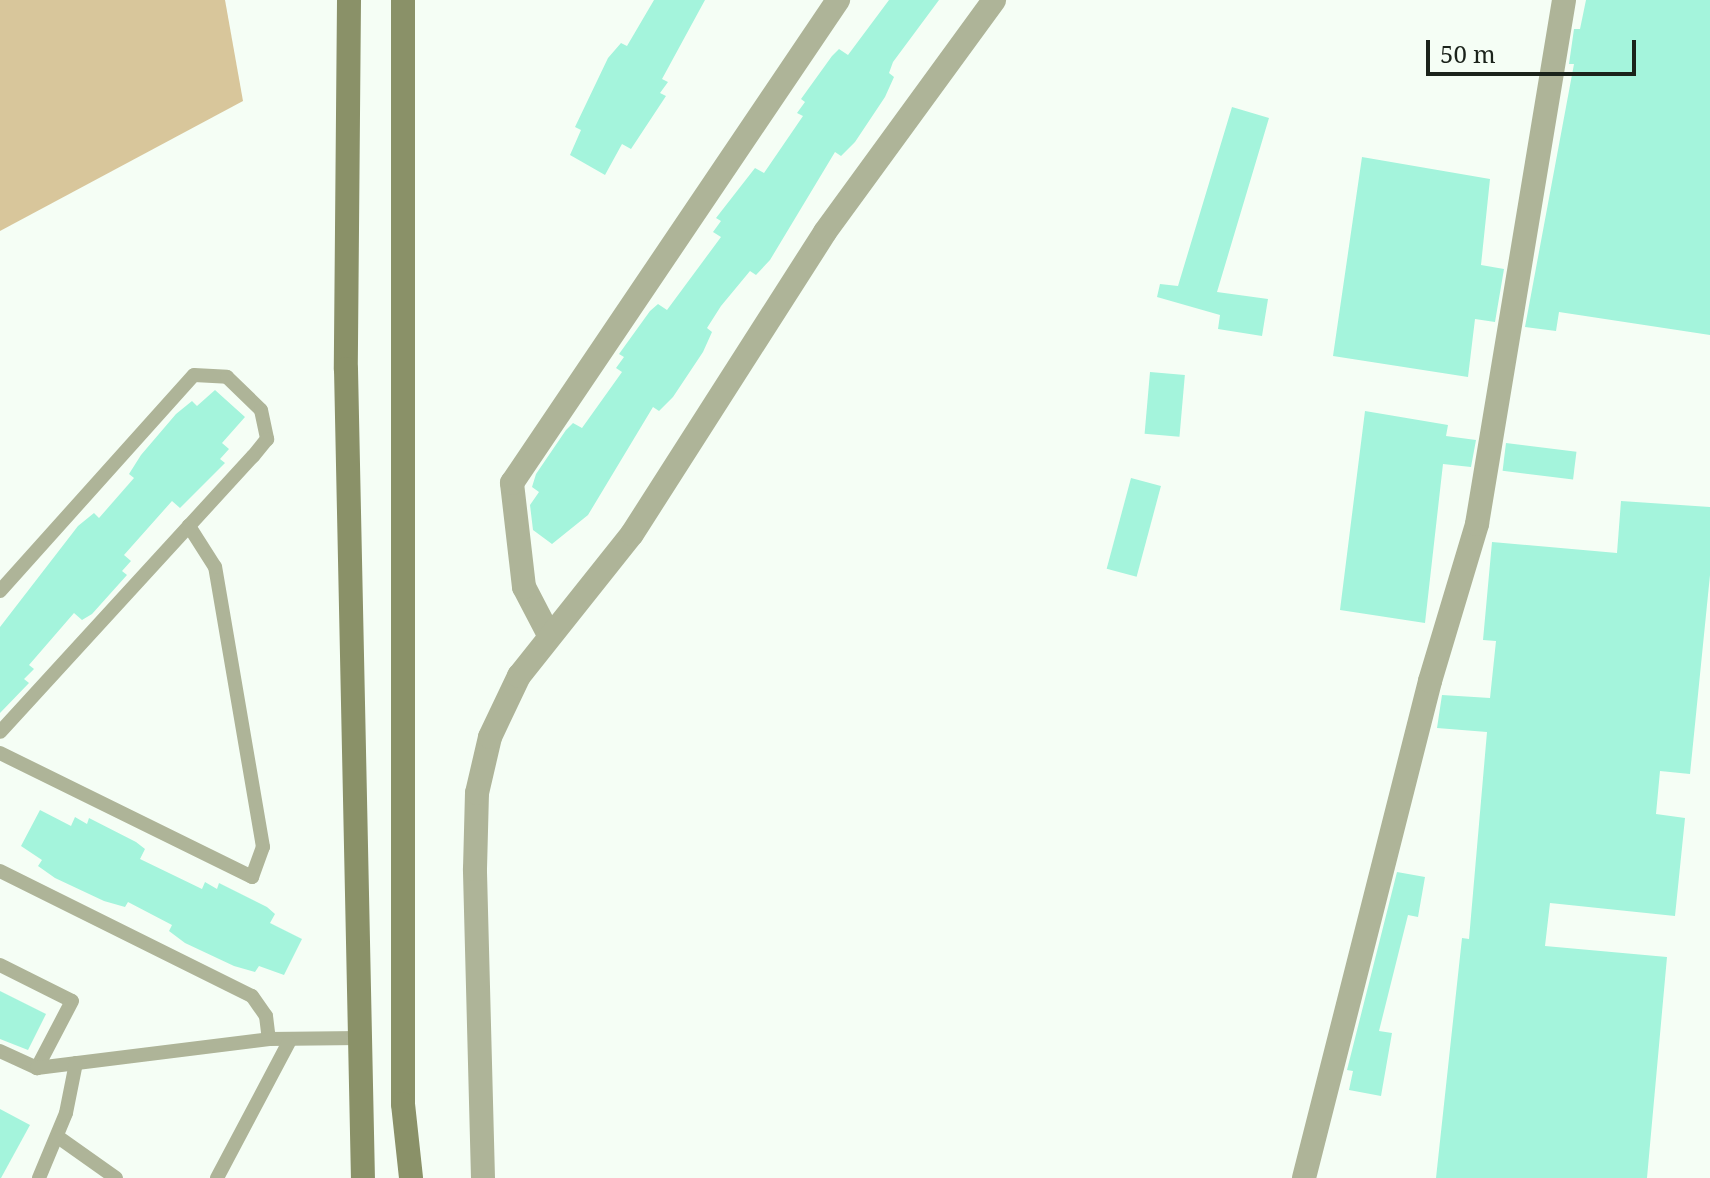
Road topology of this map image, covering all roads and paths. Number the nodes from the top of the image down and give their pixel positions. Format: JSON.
{"nodes":[{"id":1,"x":349,"y":0,"type":"edge"},
{"id":2,"x":403,"y":0,"type":"edge"},
{"id":3,"x":838,"y":0,"type":"edge"},
{"id":4,"x":994,"y":0,"type":"edge"},
{"id":5,"x":1564,"y":0,"type":"edge"},
{"id":6,"x":189,"y":526,"type":"junction"},
{"id":7,"x":0,"y":591,"type":"edge"},
{"id":8,"x":549,"y":635,"type":"junction"},
{"id":9,"x":0,"y":732,"type":"edge"},
{"id":10,"x":0,"y":753,"type":"edge"},
{"id":11,"x":0,"y":871,"type":"edge"},
{"id":12,"x":0,"y":965,"type":"edge"},
{"id":13,"x":360,"y":1038,"type":"junction"},
{"id":14,"x":269,"y":1039,"type":"junction"},
{"id":15,"x":289,"y":1042,"type":"junction"},
{"id":16,"x":0,"y":1051,"type":"edge"},
{"id":17,"x":76,"y":1063,"type":"junction"},
{"id":18,"x":37,"y":1068,"type":"junction"},
{"id":19,"x":58,"y":1137,"type":"junction"},
{"id":20,"x":112,"y":1177,"type":"edge"},
{"id":21,"x":39,"y":1178,"type":"edge"},
{"id":22,"x":217,"y":1178,"type":"edge"},
{"id":23,"x":363,"y":1178,"type":"edge"},
{"id":24,"x":411,"y":1178,"type":"edge"},
{"id":25,"x":483,"y":1178,"type":"edge"},
{"id":26,"x":1304,"y":1178,"type":"edge"}],
"edges":[{"from":1,"to":13,"type":"main road"},
{"from":2,"to":24,"type":"main road"},
{"from":3,"to":8,"type":"street"},
{"from":4,"to":8,"type":"street"},
{"from":5,"to":26,"type":"street"},
{"from":6,"to":7,"type":"lane"},
{"from":6,"to":9,"type":"lane"},
{"from":6,"to":10,"type":"lane"},
{"from":8,"to":25,"type":"street"},
{"from":11,"to":14,"type":"lane"},
{"from":12,"to":18,"type":"lane"},
{"from":13,"to":15,"type":"lane"},
{"from":13,"to":23,"type":"main road"},
{"from":14,"to":15,"type":"lane"},
{"from":14,"to":17,"type":"lane"},
{"from":15,"to":22,"type":"lane"},
{"from":16,"to":18,"type":"lane"},
{"from":17,"to":18,"type":"lane"},
{"from":17,"to":19,"type":"lane"},
{"from":19,"to":20,"type":"lane"},
{"from":19,"to":21,"type":"lane"}]}
